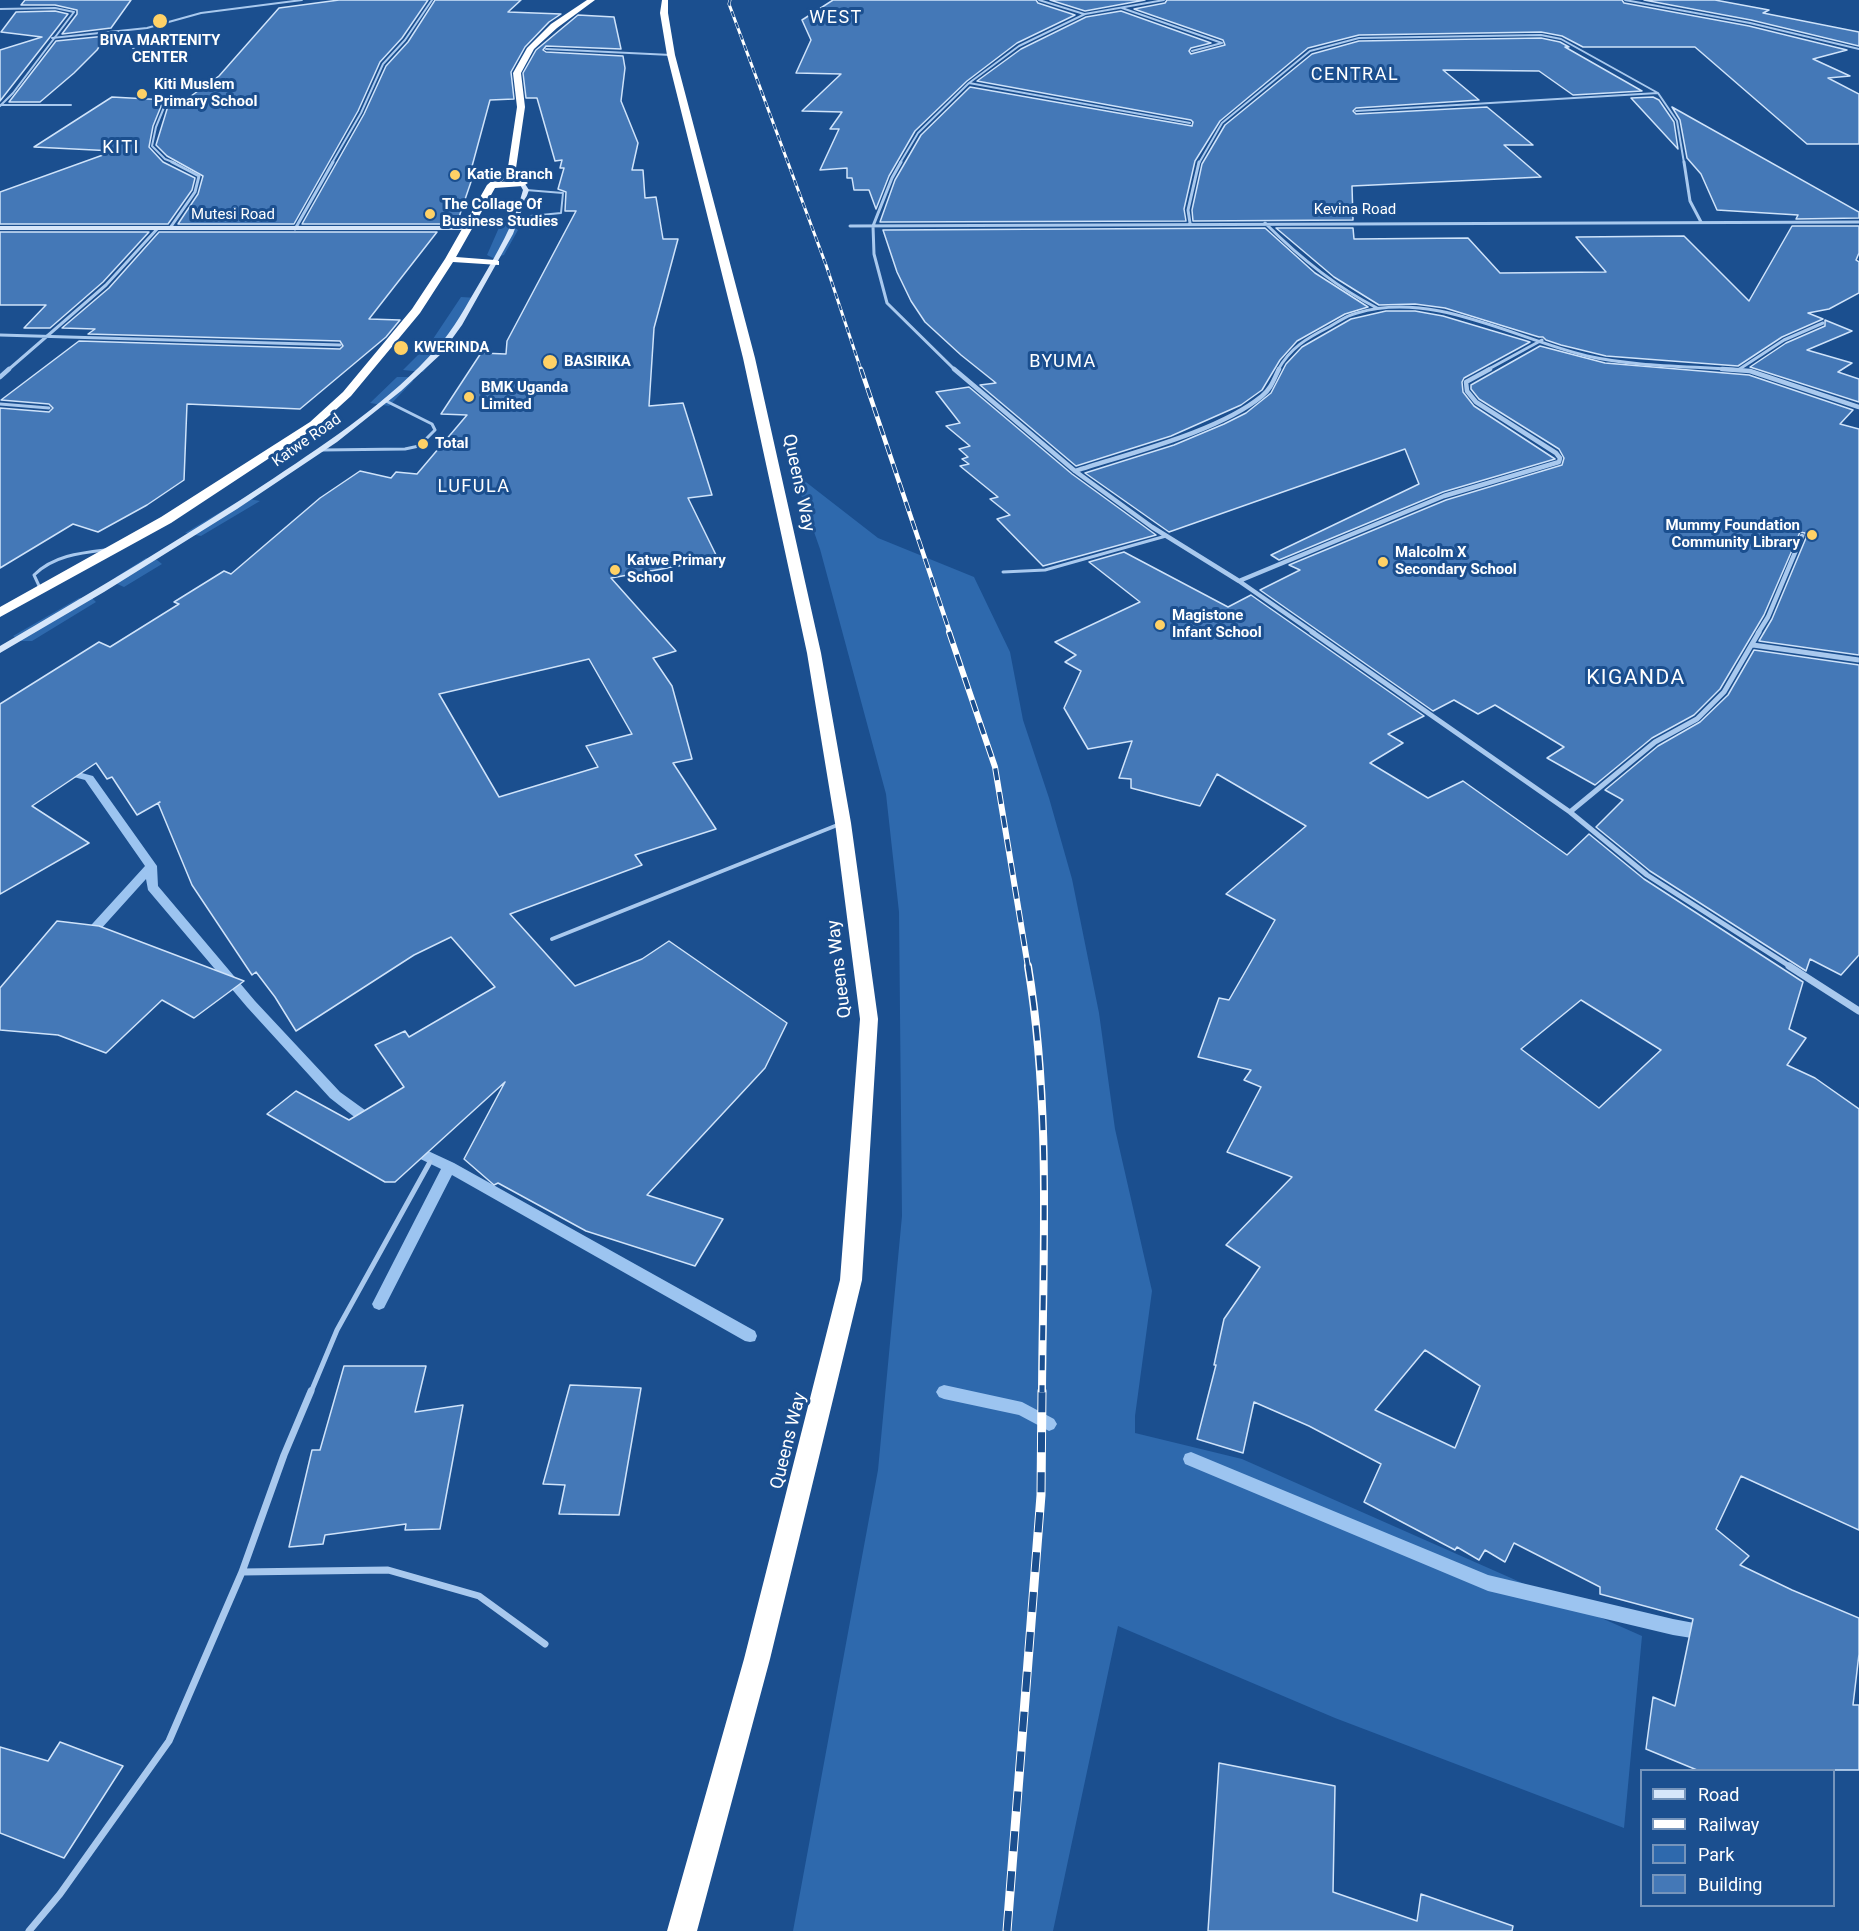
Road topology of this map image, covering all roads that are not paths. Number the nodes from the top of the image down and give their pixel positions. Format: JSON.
{"nodes":[{"id":1,"x":302,"y":0,"type":"edge"},
{"id":2,"x":432,"y":0,"type":"edge"},
{"id":3,"x":592,"y":0,"type":"edge"},
{"id":4,"x":665,"y":0,"type":"edge"},
{"id":5,"x":1039,"y":0,"type":"edge"},
{"id":6,"x":1164,"y":0,"type":"edge"},
{"id":7,"x":1625,"y":0,"type":"edge"},
{"id":8,"x":1122,"y":7,"type":"junction"},
{"id":9,"x":0,"y":9,"type":"edge"},
{"id":10,"x":1085,"y":14,"type":"junction"},
{"id":11,"x":119,"y":32,"type":"junction"},
{"id":12,"x":52,"y":38,"type":"junction"},
{"id":13,"x":546,"y":49,"type":"dead end"},
{"id":14,"x":1859,"y":49,"type":"edge"},
{"id":15,"x":1192,"y":51,"type":"dead end"},
{"id":16,"x":671,"y":55,"type":"junction"},
{"id":17,"x":142,"y":58,"type":"dead end"},
{"id":18,"x":969,"y":83,"type":"junction"},
{"id":19,"x":1658,"y":93,"type":"junction"},
{"id":20,"x":71,"y":105,"type":"dead end"},
{"id":21,"x":165,"y":105,"type":"dead end"},
{"id":22,"x":0,"y":106,"type":"edge"},
{"id":23,"x":1356,"y":111,"type":"dead end"},
{"id":24,"x":1190,"y":123,"type":"dead end"},
{"id":25,"x":512,"y":168,"type":"junction"},
{"id":26,"x":492,"y":185,"type":"junction"},
{"id":27,"x":524,"y":187,"type":"junction"},
{"id":28,"x":520,"y":217,"type":"junction"},
{"id":29,"x":1701,"y":222,"type":"junction"},
{"id":30,"x":1859,"y":222,"type":"edge"},
{"id":31,"x":1190,"y":223,"type":"junction"},
{"id":32,"x":1265,"y":223,"type":"junction"},
{"id":33,"x":850,"y":226,"type":"dead end"},
{"id":34,"x":873,"y":226,"type":"junction"},
{"id":35,"x":0,"y":228,"type":"edge"},
{"id":36,"x":158,"y":228,"type":"junction"},
{"id":37,"x":170,"y":228,"type":"junction"},
{"id":38,"x":466,"y":228,"type":"junction"},
{"id":39,"x":295,"y":229,"type":"junction"},
{"id":40,"x":450,"y":259,"type":"junction"},
{"id":41,"x":495,"y":263,"type":"junction"},
{"id":42,"x":1377,"y":308,"type":"junction"},
{"id":43,"x":1823,"y":323,"type":"dead end"},
{"id":44,"x":0,"y":335,"type":"edge"},
{"id":45,"x":51,"y":335,"type":"junction"},
{"id":46,"x":1542,"y":340,"type":"junction"},
{"id":47,"x":340,"y":345,"type":"dead end"},
{"id":48,"x":1738,"y":369,"type":"junction"},
{"id":49,"x":0,"y":377,"type":"edge"},
{"id":50,"x":386,"y":400,"type":"junction"},
{"id":51,"x":0,"y":404,"type":"edge"},
{"id":52,"x":1859,"y":407,"type":"edge"},
{"id":53,"x":49,"y":408,"type":"dead end"},
{"id":54,"x":322,"y":450,"type":"junction"},
{"id":55,"x":1075,"y":471,"type":"junction"},
{"id":56,"x":1166,"y":536,"type":"junction"},
{"id":57,"x":1802,"y":537,"type":"dead end"},
{"id":58,"x":113,"y":550,"type":"junction"},
{"id":59,"x":1003,"y":572,"type":"dead end"},
{"id":60,"x":1239,"y":581,"type":"junction"},
{"id":61,"x":40,"y":590,"type":"junction"},
{"id":62,"x":0,"y":613,"type":"edge"},
{"id":63,"x":1752,"y":645,"type":"junction"},
{"id":64,"x":0,"y":650,"type":"edge"},
{"id":65,"x":1859,"y":660,"type":"edge"},
{"id":66,"x":1570,"y":812,"type":"junction"},
{"id":67,"x":843,"y":823,"type":"junction"},
{"id":68,"x":552,"y":939,"type":"dead end"},
{"id":69,"x":1859,"y":1011,"type":"edge"},
{"id":70,"x":430,"y":1162,"type":"dead end"},
{"id":71,"x":242,"y":1572,"type":"junction"},
{"id":72,"x":545,"y":1644,"type":"dead end"},
{"id":73,"x":29,"y":1931,"type":"edge"},
{"id":74,"x":681,"y":1931,"type":"edge"}],
"edges":[{"from":1,"to":11,"type":"lane"},
{"from":2,"to":39,"type":"street"},
{"from":3,"to":25,"type":"highway"},
{"from":4,"to":16,"type":"highway","name":"Queens Way"},
{"from":5,"to":10,"type":"street"},
{"from":6,"to":8,"type":"street"},
{"from":7,"to":14,"type":"street"},
{"from":8,"to":10,"type":"street"},
{"from":8,"to":15,"type":"street"},
{"from":9,"to":12,"type":"street"},
{"from":10,"to":18,"type":"street"},
{"from":11,"to":12,"type":"lane"},
{"from":11,"to":17,"type":"lane"},
{"from":12,"to":22,"type":"street"},
{"from":13,"to":16,"type":"lane"},
{"from":16,"to":67,"type":"highway","name":"Queens Way"},
{"from":18,"to":24,"type":"street"},
{"from":18,"to":34,"type":"street"},
{"from":19,"to":23,"type":"street"},
{"from":19,"to":29,"type":"street"},
{"from":19,"to":31,"type":"street"},
{"from":20,"to":22,"type":"lane"},
{"from":21,"to":37,"type":"street"},
{"from":25,"to":26,"type":"highway","name":"Katwe Road"},
{"from":25,"to":27,"type":"street"},
{"from":26,"to":27,"type":"highway"},
{"from":26,"to":38,"type":"highway","name":"Katwe Road"},
{"from":27,"to":28,"type":"street","name":"Katwe Road"},
{"from":27,"to":28,"type":"lane"},
{"from":28,"to":41,"type":"street","name":"Katwe Road"},
{"from":29,"to":30,"type":"street","name":"Kevina Road"},
{"from":29,"to":32,"type":"street","name":"Kevina Road"},
{"from":31,"to":32,"type":"street","name":"Kevina Road"},
{"from":31,"to":34,"type":"street","name":"Kevina Road"},
{"from":32,"to":42,"type":"street"},
{"from":33,"to":34,"type":"street","name":"Kevina Road"},
{"from":34,"to":55,"type":"street"},
{"from":35,"to":36,"type":"street","name":"Mutesi Road"},
{"from":36,"to":37,"type":"street","name":"Mutesi Road"},
{"from":36,"to":45,"type":"street"},
{"from":37,"to":39,"type":"street","name":"Mutesi Road"},
{"from":38,"to":39,"type":"street","name":"Mutesi Road"},
{"from":38,"to":40,"type":"highway","name":"Katwe Road"},
{"from":40,"to":41,"type":"highway"},
{"from":40,"to":58,"type":"highway","name":"Katwe Road"},
{"from":41,"to":50,"type":"street","name":"Katwe Road"},
{"from":42,"to":46,"type":"street"},
{"from":42,"to":55,"type":"street"},
{"from":43,"to":48,"type":"street"},
{"from":44,"to":45,"type":"street"},
{"from":45,"to":47,"type":"street"},
{"from":45,"to":49,"type":"street"},
{"from":46,"to":48,"type":"street"},
{"from":46,"to":60,"type":"street"},
{"from":48,"to":52,"type":"street"},
{"from":50,"to":54,"type":"street","name":"Katwe Road"},
{"from":50,"to":54,"type":"lane"},
{"from":51,"to":53,"type":"lane"},
{"from":54,"to":64,"type":"street","name":"Katwe Road"},
{"from":55,"to":56,"type":"street"},
{"from":56,"to":59,"type":"lane"},
{"from":56,"to":60,"type":"street"},
{"from":57,"to":63,"type":"street"},
{"from":58,"to":61,"type":"highway","name":"Katwe Road"},
{"from":58,"to":61,"type":"lane"},
{"from":60,"to":66,"type":"street"},
{"from":61,"to":62,"type":"highway","name":"Katwe Road"},
{"from":63,"to":65,"type":"street"},
{"from":63,"to":66,"type":"street"},
{"from":66,"to":69,"type":"street"},
{"from":67,"to":68,"type":"lane"},
{"from":67,"to":74,"type":"highway","name":"Queens Way"},
{"from":70,"to":71,"type":"lane"},
{"from":71,"to":72,"type":"lane"},
{"from":71,"to":73,"type":"lane"}]}
